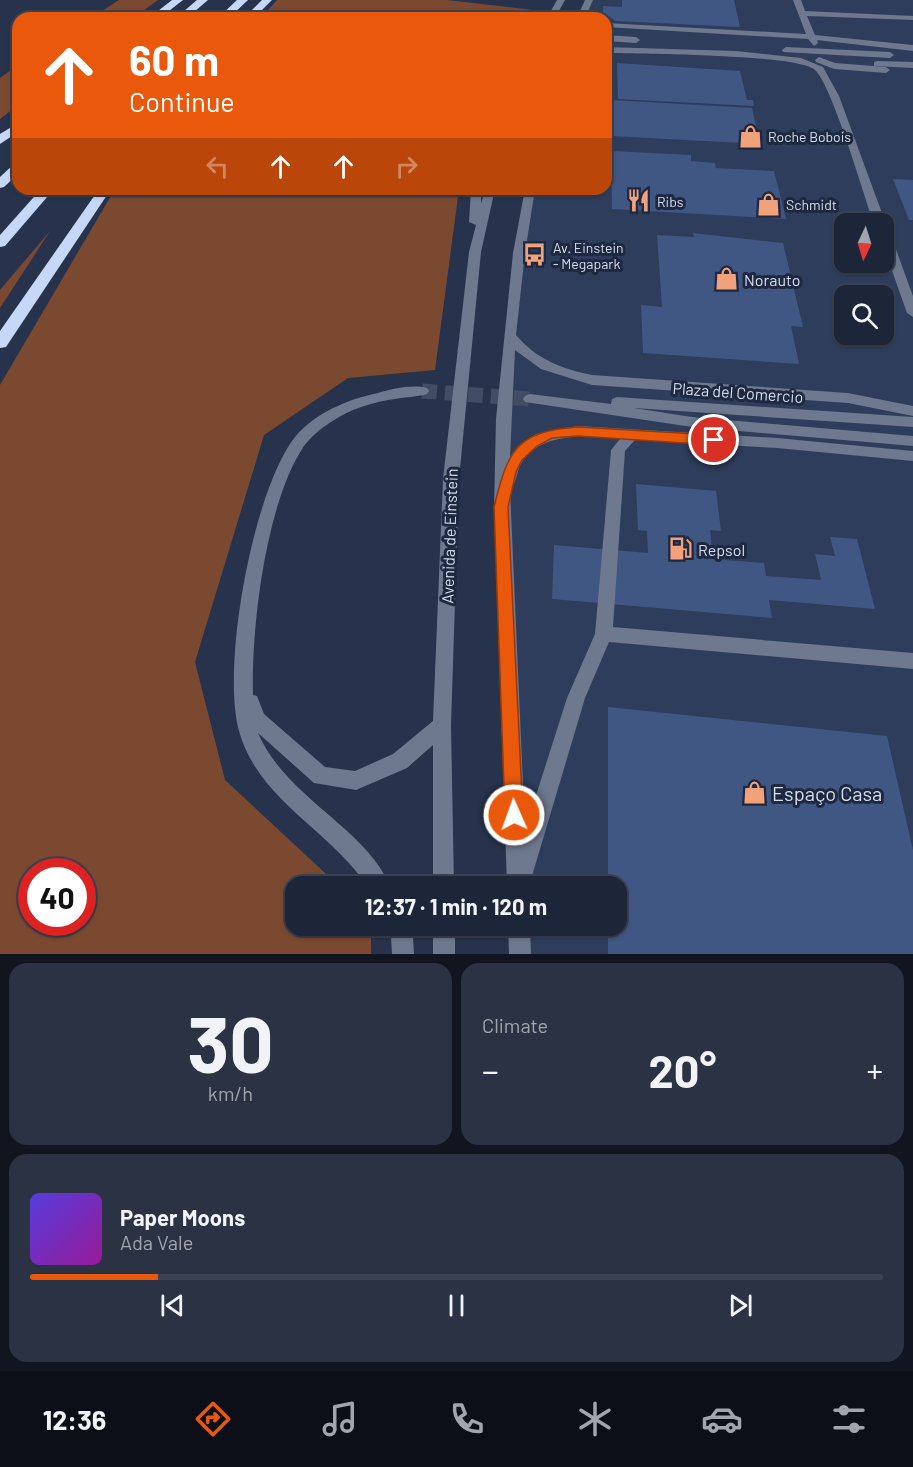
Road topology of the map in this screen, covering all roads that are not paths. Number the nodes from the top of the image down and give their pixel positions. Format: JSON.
{"nodes":[{"id":1,"x":178,"y":0,"type":"edge"},
{"id":2,"x":203,"y":0,"type":"edge"},
{"id":3,"x":243,"y":0,"type":"edge"},
{"id":4,"x":267,"y":0,"type":"edge"},
{"id":5,"x":797,"y":0,"type":"edge"},
{"id":6,"x":162,"y":12,"type":"edge"},
{"id":7,"x":188,"y":12,"type":"edge"},
{"id":8,"x":230,"y":12,"type":"edge"},
{"id":9,"x":255,"y":12,"type":"edge"},
{"id":10,"x":802,"y":13,"type":"junction"},
{"id":11,"x":913,"y":18,"type":"edge"},
{"id":12,"x":612,"y":26,"type":"edge"},
{"id":13,"x":612,"y":37,"type":"edge"},
{"id":14,"x":641,"y":39,"type":"dead end"},
{"id":15,"x":675,"y":39,"type":"dead end"},
{"id":16,"x":653,"y":42,"type":"dead end"},
{"id":17,"x":812,"y":44,"type":"junction"},
{"id":18,"x":913,"y":48,"type":"edge"},
{"id":19,"x":612,"y":50,"type":"edge"},
{"id":20,"x":736,"y":54,"type":"junction"},
{"id":21,"x":912,"y":64,"type":"edge"},
{"id":22,"x":12,"y":131,"type":"edge"},
{"id":23,"x":0,"y":140,"type":"edge"},
{"id":24,"x":12,"y":173,"type":"edge"},
{"id":25,"x":0,"y":184,"type":"edge"},
{"id":26,"x":43,"y":195,"type":"edge"},
{"id":27,"x":101,"y":195,"type":"edge"},
{"id":28,"x":476,"y":195,"type":"edge"},
{"id":29,"x":489,"y":195,"type":"edge"},
{"id":30,"x":529,"y":195,"type":"edge"},
{"id":31,"x":876,"y":213,"type":"edge"},
{"id":32,"x":0,"y":243,"type":"edge"},
{"id":33,"x":475,"y":252,"type":"junction"},
{"id":34,"x":894,"y":261,"type":"edge"},
{"id":35,"x":913,"y":313,"type":"edge"},
{"id":36,"x":510,"y":335,"type":"junction"},
{"id":37,"x":0,"y":343,"type":"edge"},
{"id":38,"x":422,"y":391,"type":"tunnel mouth"},
{"id":39,"x":531,"y":399,"type":"tunnel mouth"},
{"id":40,"x":560,"y":401,"type":"junction"},
{"id":41,"x":913,"y":411,"type":"edge"},
{"id":42,"x":913,"y":422,"type":"edge"},
{"id":43,"x":631,"y":435,"type":"junction"},
{"id":44,"x":913,"y":441,"type":"edge"},
{"id":45,"x":913,"y":456,"type":"edge"},
{"id":46,"x":501,"y":507,"type":"junction"},
{"id":47,"x":604,"y":634,"type":"junction"},
{"id":48,"x":913,"y":661,"type":"edge"},
{"id":49,"x":242,"y":682,"type":"junction"},
{"id":50,"x":442,"y":726,"type":"junction"},
{"id":51,"x":372,"y":876,"type":"edge"},
{"id":52,"x":444,"y":876,"type":"edge"},
{"id":53,"x":518,"y":876,"type":"edge"},
{"id":54,"x":521,"y":876,"type":"edge"},
{"id":55,"x":402,"y":936,"type":"edge"},
{"id":56,"x":444,"y":936,"type":"edge"},
{"id":57,"x":519,"y":936,"type":"edge"},
{"id":58,"x":404,"y":954,"type":"edge"},
{"id":59,"x":444,"y":954,"type":"edge"},
{"id":60,"x":520,"y":954,"type":"edge"}],
"edges":[{"from":1,"to":6,"type":"highway"},
{"from":2,"to":7,"type":"highway"},
{"from":3,"to":8,"type":"highway"},
{"from":4,"to":9,"type":"highway"},
{"from":5,"to":10,"type":"street"},
{"from":10,"to":11,"type":"street"},
{"from":10,"to":17,"type":"street"},
{"from":12,"to":17,"type":"street"},
{"from":13,"to":14,"type":"street"},
{"from":15,"to":17,"type":"street"},
{"from":16,"to":17,"type":"street"},
{"from":17,"to":18,"type":"street"},
{"from":17,"to":21,"type":"street"},
{"from":19,"to":20,"type":"street"},
{"from":20,"to":21,"type":"street"},
{"from":20,"to":31,"type":"street"},
{"from":22,"to":23,"type":"highway"},
{"from":24,"to":25,"type":"highway"},
{"from":26,"to":32,"type":"highway"},
{"from":27,"to":37,"type":"highway"},
{"from":28,"to":33,"type":"street"},
{"from":29,"to":33,"type":"street","name":"Avenida de Einstein"},
{"from":30,"to":36,"type":"street"},
{"from":33,"to":50,"type":"street","name":"Avenida de Einstein"},
{"from":34,"to":35,"type":"street"},
{"from":36,"to":41,"type":"street"},
{"from":36,"to":46,"type":"street"},
{"from":38,"to":49,"type":"street"},
{"from":39,"to":40,"type":"street"},
{"from":40,"to":42,"type":"street","name":"Plaza del Comercio"},
{"from":40,"to":44,"type":"street"},
{"from":43,"to":45,"type":"street"},
{"from":43,"to":46,"type":"street"},
{"from":43,"to":47,"type":"street"},
{"from":46,"to":53,"type":"street"},
{"from":47,"to":48,"type":"street"},
{"from":47,"to":54,"type":"street"},
{"from":49,"to":50,"type":"street"},
{"from":49,"to":51,"type":"street"},
{"from":50,"to":52,"type":"street","name":"Avenida de Einstein"},
{"from":55,"to":58,"type":"street"},
{"from":56,"to":59,"type":"street"},
{"from":57,"to":60,"type":"street"}]}
